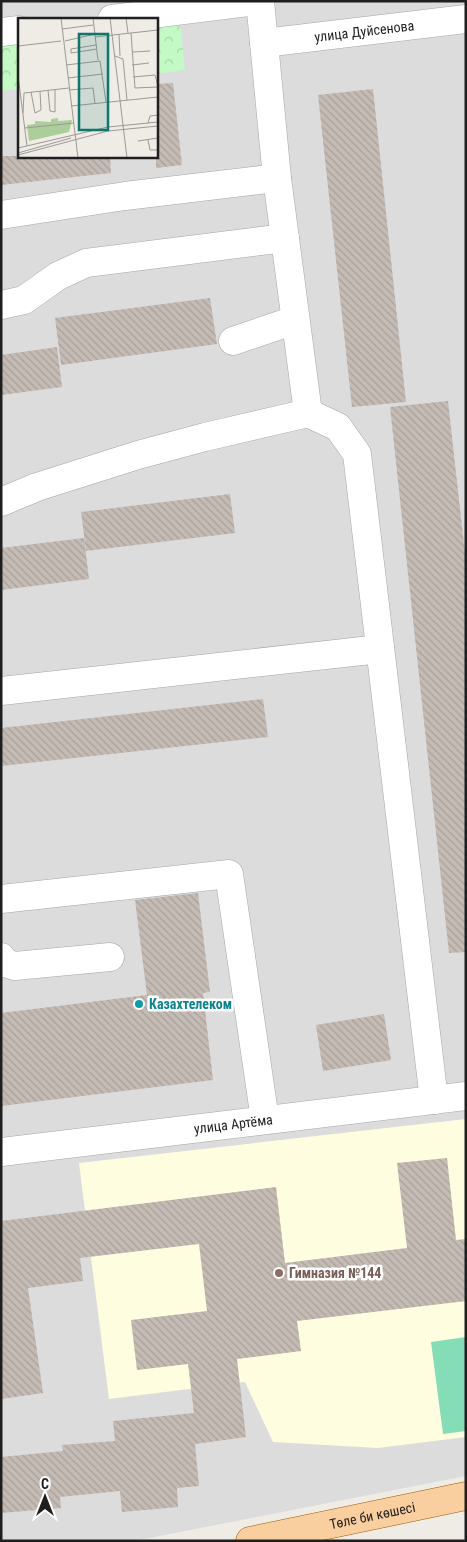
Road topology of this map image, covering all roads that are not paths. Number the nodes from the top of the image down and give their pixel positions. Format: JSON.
{"nodes":[{"id":1,"x":259,"y":1,"type":"edge"},
{"id":2,"x":120,"y":18,"type":"edge"},
{"id":3,"x":466,"y":19,"type":"edge"},
{"id":4,"x":18,"y":30,"type":"edge"},
{"id":5,"x":1,"y":32,"type":"edge"},
{"id":6,"x":264,"y":43,"type":"junction"},
{"id":7,"x":277,"y":178,"type":"junction"},
{"id":8,"x":1,"y":215,"type":"edge"},
{"id":9,"x":285,"y":238,"type":"junction"},
{"id":10,"x":1,"y":305,"type":"edge"},
{"id":11,"x":296,"y":320,"type":"junction"},
{"id":12,"x":233,"y":341,"type":"dead end"},
{"id":13,"x":308,"y":413,"type":"junction"},
{"id":14,"x":1,"y":502,"type":"edge"},
{"id":15,"x":380,"y":649,"type":"junction"},
{"id":16,"x":1,"y":691,"type":"edge"},
{"id":17,"x":1,"y":899,"type":"edge"},
{"id":18,"x":1,"y":957,"type":"edge"},
{"id":19,"x":110,"y":957,"type":"dead end"},
{"id":20,"x":466,"y":1096,"type":"edge"},
{"id":21,"x":434,"y":1100,"type":"junction"},
{"id":22,"x":265,"y":1120,"type":"junction"},
{"id":23,"x":1,"y":1152,"type":"edge"},
{"id":24,"x":466,"y":1496,"type":"edge"},
{"id":25,"x":250,"y":1541,"type":"edge"}],
"edges":[{"from":1,"to":2,"type":"street"},
{"from":1,"to":6,"type":"street"},
{"from":3,"to":6,"type":"street","name":"улица Дуйсенова"},
{"from":4,"to":5,"type":"street"},
{"from":6,"to":7,"type":"street"},
{"from":7,"to":8,"type":"street"},
{"from":7,"to":9,"type":"street"},
{"from":9,"to":10,"type":"street"},
{"from":9,"to":11,"type":"street"},
{"from":11,"to":12,"type":"street"},
{"from":11,"to":13,"type":"street"},
{"from":13,"to":14,"type":"street"},
{"from":13,"to":15,"type":"street"},
{"from":15,"to":16,"type":"street"},
{"from":15,"to":21,"type":"street"},
{"from":17,"to":22,"type":"street"},
{"from":18,"to":19,"type":"street"},
{"from":20,"to":21,"type":"street","name":"улица Артёма"},
{"from":21,"to":22,"type":"street","name":"улица Артёма"},
{"from":22,"to":23,"type":"street","name":"улица Артёма"},
{"from":24,"to":25,"type":"main road","name":"Төле би көшесі"}]}
